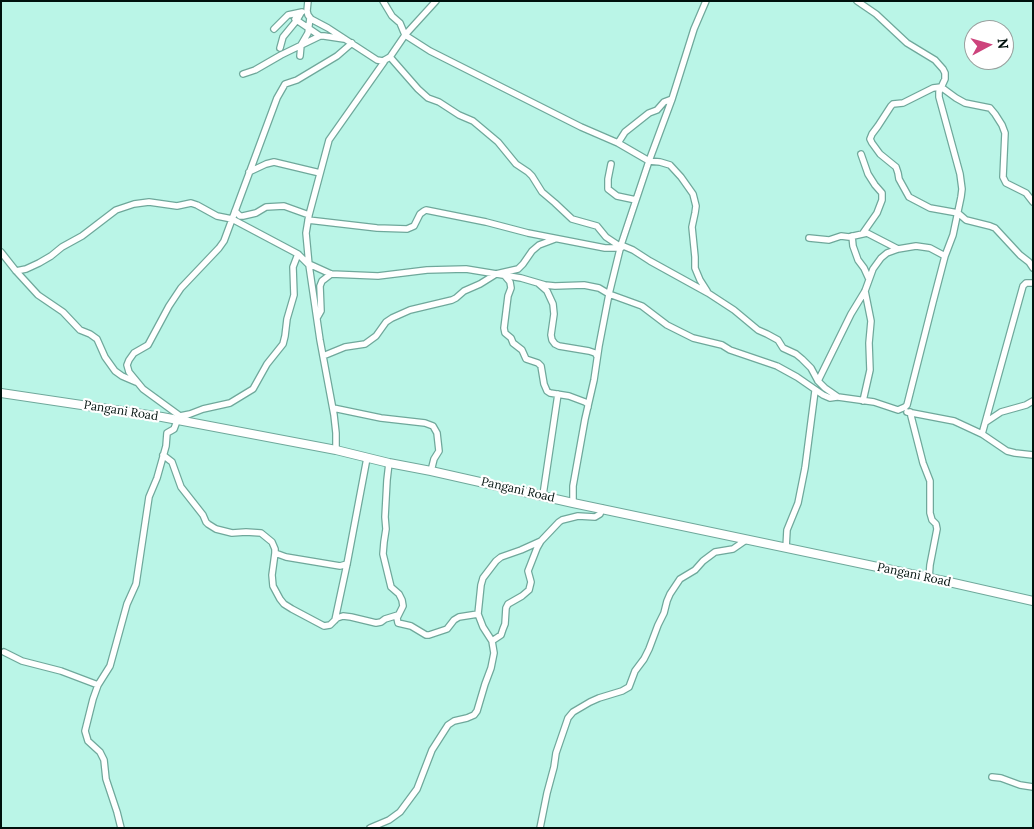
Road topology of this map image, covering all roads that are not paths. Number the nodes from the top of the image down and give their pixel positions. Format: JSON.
{"nodes":[{"id":1,"x":308,"y":1,"type":"edge"},
{"id":2,"x":383,"y":1,"type":"edge"},
{"id":3,"x":436,"y":1,"type":"edge"},
{"id":4,"x":706,"y":1,"type":"edge"},
{"id":5,"x":857,"y":1,"type":"edge"},
{"id":6,"x":304,"y":12,"type":"junction"},
{"id":7,"x":288,"y":15,"type":"junction"},
{"id":8,"x":310,"y":18,"type":"junction"},
{"id":9,"x":297,"y":20,"type":"junction"},
{"id":10,"x":274,"y":29,"type":"dead end"},
{"id":11,"x":309,"y":30,"type":"junction"},
{"id":12,"x":405,"y":35,"type":"junction"},
{"id":13,"x":320,"y":36,"type":"junction"},
{"id":14,"x":344,"y":39,"type":"junction"},
{"id":15,"x":352,"y":43,"type":"junction"},
{"id":16,"x":301,"y":45,"type":"junction"},
{"id":17,"x":280,"y":48,"type":"dead end"},
{"id":18,"x":300,"y":56,"type":"dead end"},
{"id":19,"x":390,"y":57,"type":"junction"},
{"id":20,"x":383,"y":61,"type":"junction"},
{"id":21,"x":243,"y":74,"type":"dead end"},
{"id":22,"x":941,"y":87,"type":"junction"},
{"id":23,"x":672,"y":98,"type":"junction"},
{"id":24,"x":618,"y":143,"type":"junction"},
{"id":25,"x":861,"y":154,"type":"dead end"},
{"id":26,"x":649,"y":161,"type":"junction"},
{"id":27,"x":611,"y":164,"type":"dead end"},
{"id":28,"x":249,"y":172,"type":"junction"},
{"id":29,"x":320,"y":173,"type":"junction"},
{"id":30,"x":636,"y":200,"type":"junction"},
{"id":31,"x":1033,"y":202,"type":"edge"},
{"id":32,"x":235,"y":211,"type":"junction"},
{"id":33,"x":958,"y":213,"type":"junction"},
{"id":34,"x":308,"y":217,"type":"junction"},
{"id":35,"x":232,"y":219,"type":"junction"},
{"id":36,"x":863,"y":233,"type":"junction"},
{"id":37,"x":852,"y":236,"type":"junction"},
{"id":38,"x":809,"y":238,"type":"dead end"},
{"id":39,"x":557,"y":239,"type":"junction"},
{"id":40,"x":621,"y":246,"type":"junction"},
{"id":41,"x":898,"y":248,"type":"junction"},
{"id":42,"x":1,"y":252,"type":"edge"},
{"id":43,"x":298,"y":254,"type":"junction"},
{"id":44,"x":945,"y":256,"type":"junction"},
{"id":45,"x":309,"y":264,"type":"junction"},
{"id":46,"x":1033,"y":268,"type":"edge"},
{"id":47,"x":16,"y":272,"type":"junction"},
{"id":48,"x":331,"y":274,"type":"junction"},
{"id":49,"x":496,"y":274,"type":"junction"},
{"id":50,"x":504,"y":275,"type":"junction"},
{"id":51,"x":869,"y":280,"type":"junction"},
{"id":52,"x":1033,"y":283,"type":"edge"},
{"id":53,"x":539,"y":284,"type":"junction"},
{"id":54,"x":865,"y":291,"type":"junction"},
{"id":55,"x":708,"y":293,"type":"junction"},
{"id":56,"x":609,"y":294,"type":"junction"},
{"id":57,"x":317,"y":319,"type":"junction"},
{"id":58,"x":323,"y":356,"type":"junction"},
{"id":59,"x":597,"y":356,"type":"junction"},
{"id":60,"x":818,"y":381,"type":"junction"},
{"id":61,"x":138,"y":383,"type":"junction"},
{"id":62,"x":815,"y":391,"type":"junction"},
{"id":63,"x":1,"y":393,"type":"edge"},
{"id":64,"x":558,"y":394,"type":"junction"},
{"id":65,"x":838,"y":397,"type":"junction"},
{"id":66,"x":1033,"y":400,"type":"edge"},
{"id":67,"x":863,"y":401,"type":"junction"},
{"id":68,"x":588,"y":407,"type":"junction"},
{"id":69,"x":333,"y":408,"type":"junction"},
{"id":70,"x":898,"y":410,"type":"junction"},
{"id":71,"x":910,"y":412,"type":"junction"},
{"id":72,"x":179,"y":418,"type":"junction"},
{"id":73,"x":986,"y":422,"type":"junction"},
{"id":74,"x":982,"y":434,"type":"junction"},
{"id":75,"x":336,"y":450,"type":"junction"},
{"id":76,"x":163,"y":455,"type":"junction"},
{"id":77,"x":1033,"y":455,"type":"edge"},
{"id":78,"x":367,"y":458,"type":"junction"},
{"id":79,"x":389,"y":464,"type":"junction"},
{"id":80,"x":431,"y":471,"type":"junction"},
{"id":81,"x":543,"y":495,"type":"junction"},
{"id":82,"x":573,"y":503,"type":"junction"},
{"id":83,"x":602,"y":508,"type":"junction"},
{"id":84,"x":746,"y":540,"type":"junction"},
{"id":85,"x":541,"y":541,"type":"junction"},
{"id":86,"x":786,"y":548,"type":"junction"},
{"id":87,"x":275,"y":553,"type":"junction"},
{"id":88,"x":348,"y":564,"type":"junction"},
{"id":89,"x":929,"y":579,"type":"junction"},
{"id":90,"x":1033,"y":601,"type":"edge"},
{"id":91,"x":398,"y":614,"type":"junction"},
{"id":92,"x":478,"y":614,"type":"junction"},
{"id":93,"x":335,"y":620,"type":"junction"},
{"id":94,"x":492,"y":641,"type":"junction"},
{"id":95,"x":4,"y":652,"type":"dead end"},
{"id":96,"x":98,"y":685,"type":"junction"},
{"id":97,"x":992,"y":777,"type":"dead end"},
{"id":98,"x":1033,"y":787,"type":"edge"},
{"id":99,"x":121,"y":828,"type":"edge"},
{"id":100,"x":370,"y":828,"type":"edge"},
{"id":101,"x":540,"y":828,"type":"edge"}],
"edges":[{"from":1,"to":6,"type":"street"},
{"from":2,"to":12,"type":"street"},
{"from":3,"to":12,"type":"street"},
{"from":4,"to":23,"type":"street"},
{"from":5,"to":22,"type":"street"},
{"from":6,"to":7,"type":"street"},
{"from":6,"to":8,"type":"street"},
{"from":6,"to":9,"type":"street"},
{"from":7,"to":9,"type":"street"},
{"from":7,"to":10,"type":"street"},
{"from":8,"to":11,"type":"street"},
{"from":8,"to":14,"type":"street"},
{"from":9,"to":11,"type":"street"},
{"from":9,"to":17,"type":"street"},
{"from":11,"to":13,"type":"street"},
{"from":11,"to":16,"type":"street"},
{"from":12,"to":19,"type":"street"},
{"from":12,"to":24,"type":"street"},
{"from":13,"to":14,"type":"street"},
{"from":13,"to":16,"type":"street"},
{"from":14,"to":15,"type":"street"},
{"from":15,"to":20,"type":"street"},
{"from":15,"to":28,"type":"street"},
{"from":16,"to":18,"type":"street"},
{"from":16,"to":21,"type":"street"},
{"from":19,"to":20,"type":"street"},
{"from":19,"to":40,"type":"street"},
{"from":20,"to":29,"type":"street"},
{"from":22,"to":31,"type":"street"},
{"from":22,"to":33,"type":"street"},
{"from":22,"to":33,"type":"street"},
{"from":23,"to":24,"type":"street"},
{"from":23,"to":26,"type":"street"},
{"from":24,"to":26,"type":"street"},
{"from":25,"to":36,"type":"street"},
{"from":26,"to":30,"type":"street"},
{"from":26,"to":55,"type":"street"},
{"from":27,"to":30,"type":"street"},
{"from":28,"to":29,"type":"street"},
{"from":28,"to":32,"type":"street"},
{"from":29,"to":34,"type":"street"},
{"from":30,"to":40,"type":"street"},
{"from":32,"to":34,"type":"street"},
{"from":32,"to":35,"type":"street"},
{"from":33,"to":44,"type":"street"},
{"from":33,"to":46,"type":"street"},
{"from":34,"to":39,"type":"street"},
{"from":34,"to":45,"type":"street"},
{"from":35,"to":43,"type":"street"},
{"from":35,"to":47,"type":"street"},
{"from":35,"to":61,"type":"street"},
{"from":36,"to":37,"type":"street"},
{"from":36,"to":41,"type":"street"},
{"from":37,"to":38,"type":"street"},
{"from":37,"to":51,"type":"street"},
{"from":39,"to":40,"type":"street"},
{"from":39,"to":49,"type":"street"},
{"from":40,"to":55,"type":"street"},
{"from":40,"to":56,"type":"street"},
{"from":41,"to":44,"type":"street"},
{"from":41,"to":51,"type":"street"},
{"from":42,"to":47,"type":"street"},
{"from":43,"to":45,"type":"street"},
{"from":43,"to":72,"type":"street"},
{"from":44,"to":70,"type":"street"},
{"from":45,"to":48,"type":"street"},
{"from":45,"to":57,"type":"street"},
{"from":47,"to":61,"type":"street"},
{"from":48,"to":49,"type":"street"},
{"from":48,"to":57,"type":"street"},
{"from":49,"to":50,"type":"street"},
{"from":49,"to":58,"type":"street"},
{"from":50,"to":53,"type":"street"},
{"from":50,"to":64,"type":"street"},
{"from":51,"to":54,"type":"street"},
{"from":52,"to":73,"type":"street"},
{"from":53,"to":56,"type":"street"},
{"from":53,"to":59,"type":"street"},
{"from":54,"to":60,"type":"street"},
{"from":54,"to":67,"type":"street"},
{"from":55,"to":60,"type":"street"},
{"from":56,"to":59,"type":"street"},
{"from":56,"to":62,"type":"street"},
{"from":57,"to":58,"type":"street"},
{"from":58,"to":69,"type":"street"},
{"from":59,"to":68,"type":"street"},
{"from":60,"to":65,"type":"street"},
{"from":61,"to":72,"type":"street"},
{"from":62,"to":65,"type":"street"},
{"from":62,"to":86,"type":"street"},
{"from":63,"to":72,"type":"main road","name":"Pangani Road"},
{"from":64,"to":68,"type":"street"},
{"from":64,"to":81,"type":"street"},
{"from":65,"to":67,"type":"street"},
{"from":66,"to":73,"type":"street"},
{"from":67,"to":70,"type":"street"},
{"from":68,"to":82,"type":"street"},
{"from":69,"to":75,"type":"street"},
{"from":69,"to":80,"type":"street"},
{"from":70,"to":71,"type":"street"},
{"from":71,"to":74,"type":"street"},
{"from":71,"to":89,"type":"street"},
{"from":72,"to":75,"type":"main road","name":"Pangani Road"},
{"from":72,"to":76,"type":"street"},
{"from":73,"to":74,"type":"street"},
{"from":74,"to":77,"type":"street"},
{"from":75,"to":78,"type":"main road","name":"Pangani Road"},
{"from":76,"to":87,"type":"street"},
{"from":76,"to":96,"type":"street"},
{"from":78,"to":79,"type":"main road","name":"Pangani Road"},
{"from":78,"to":88,"type":"street"},
{"from":79,"to":80,"type":"main road","name":"Pangani Road"},
{"from":79,"to":91,"type":"street"},
{"from":80,"to":81,"type":"main road","name":"Pangani Road"},
{"from":81,"to":82,"type":"main road","name":"Pangani Road"},
{"from":82,"to":83,"type":"main road","name":"Pangani Road"},
{"from":83,"to":84,"type":"main road","name":"Pangani Road"},
{"from":83,"to":85,"type":"street"},
{"from":84,"to":86,"type":"main road","name":"Pangani Road"},
{"from":84,"to":101,"type":"street"},
{"from":85,"to":92,"type":"street"},
{"from":85,"to":94,"type":"street"},
{"from":86,"to":89,"type":"main road","name":"Pangani Road"},
{"from":87,"to":88,"type":"street"},
{"from":87,"to":93,"type":"street"},
{"from":88,"to":93,"type":"street"},
{"from":89,"to":90,"type":"main road","name":"Pangani Road"},
{"from":91,"to":92,"type":"street"},
{"from":91,"to":93,"type":"street"},
{"from":92,"to":94,"type":"street"},
{"from":94,"to":100,"type":"street"},
{"from":95,"to":96,"type":"street"},
{"from":96,"to":99,"type":"street"},
{"from":97,"to":98,"type":"street"}]}
